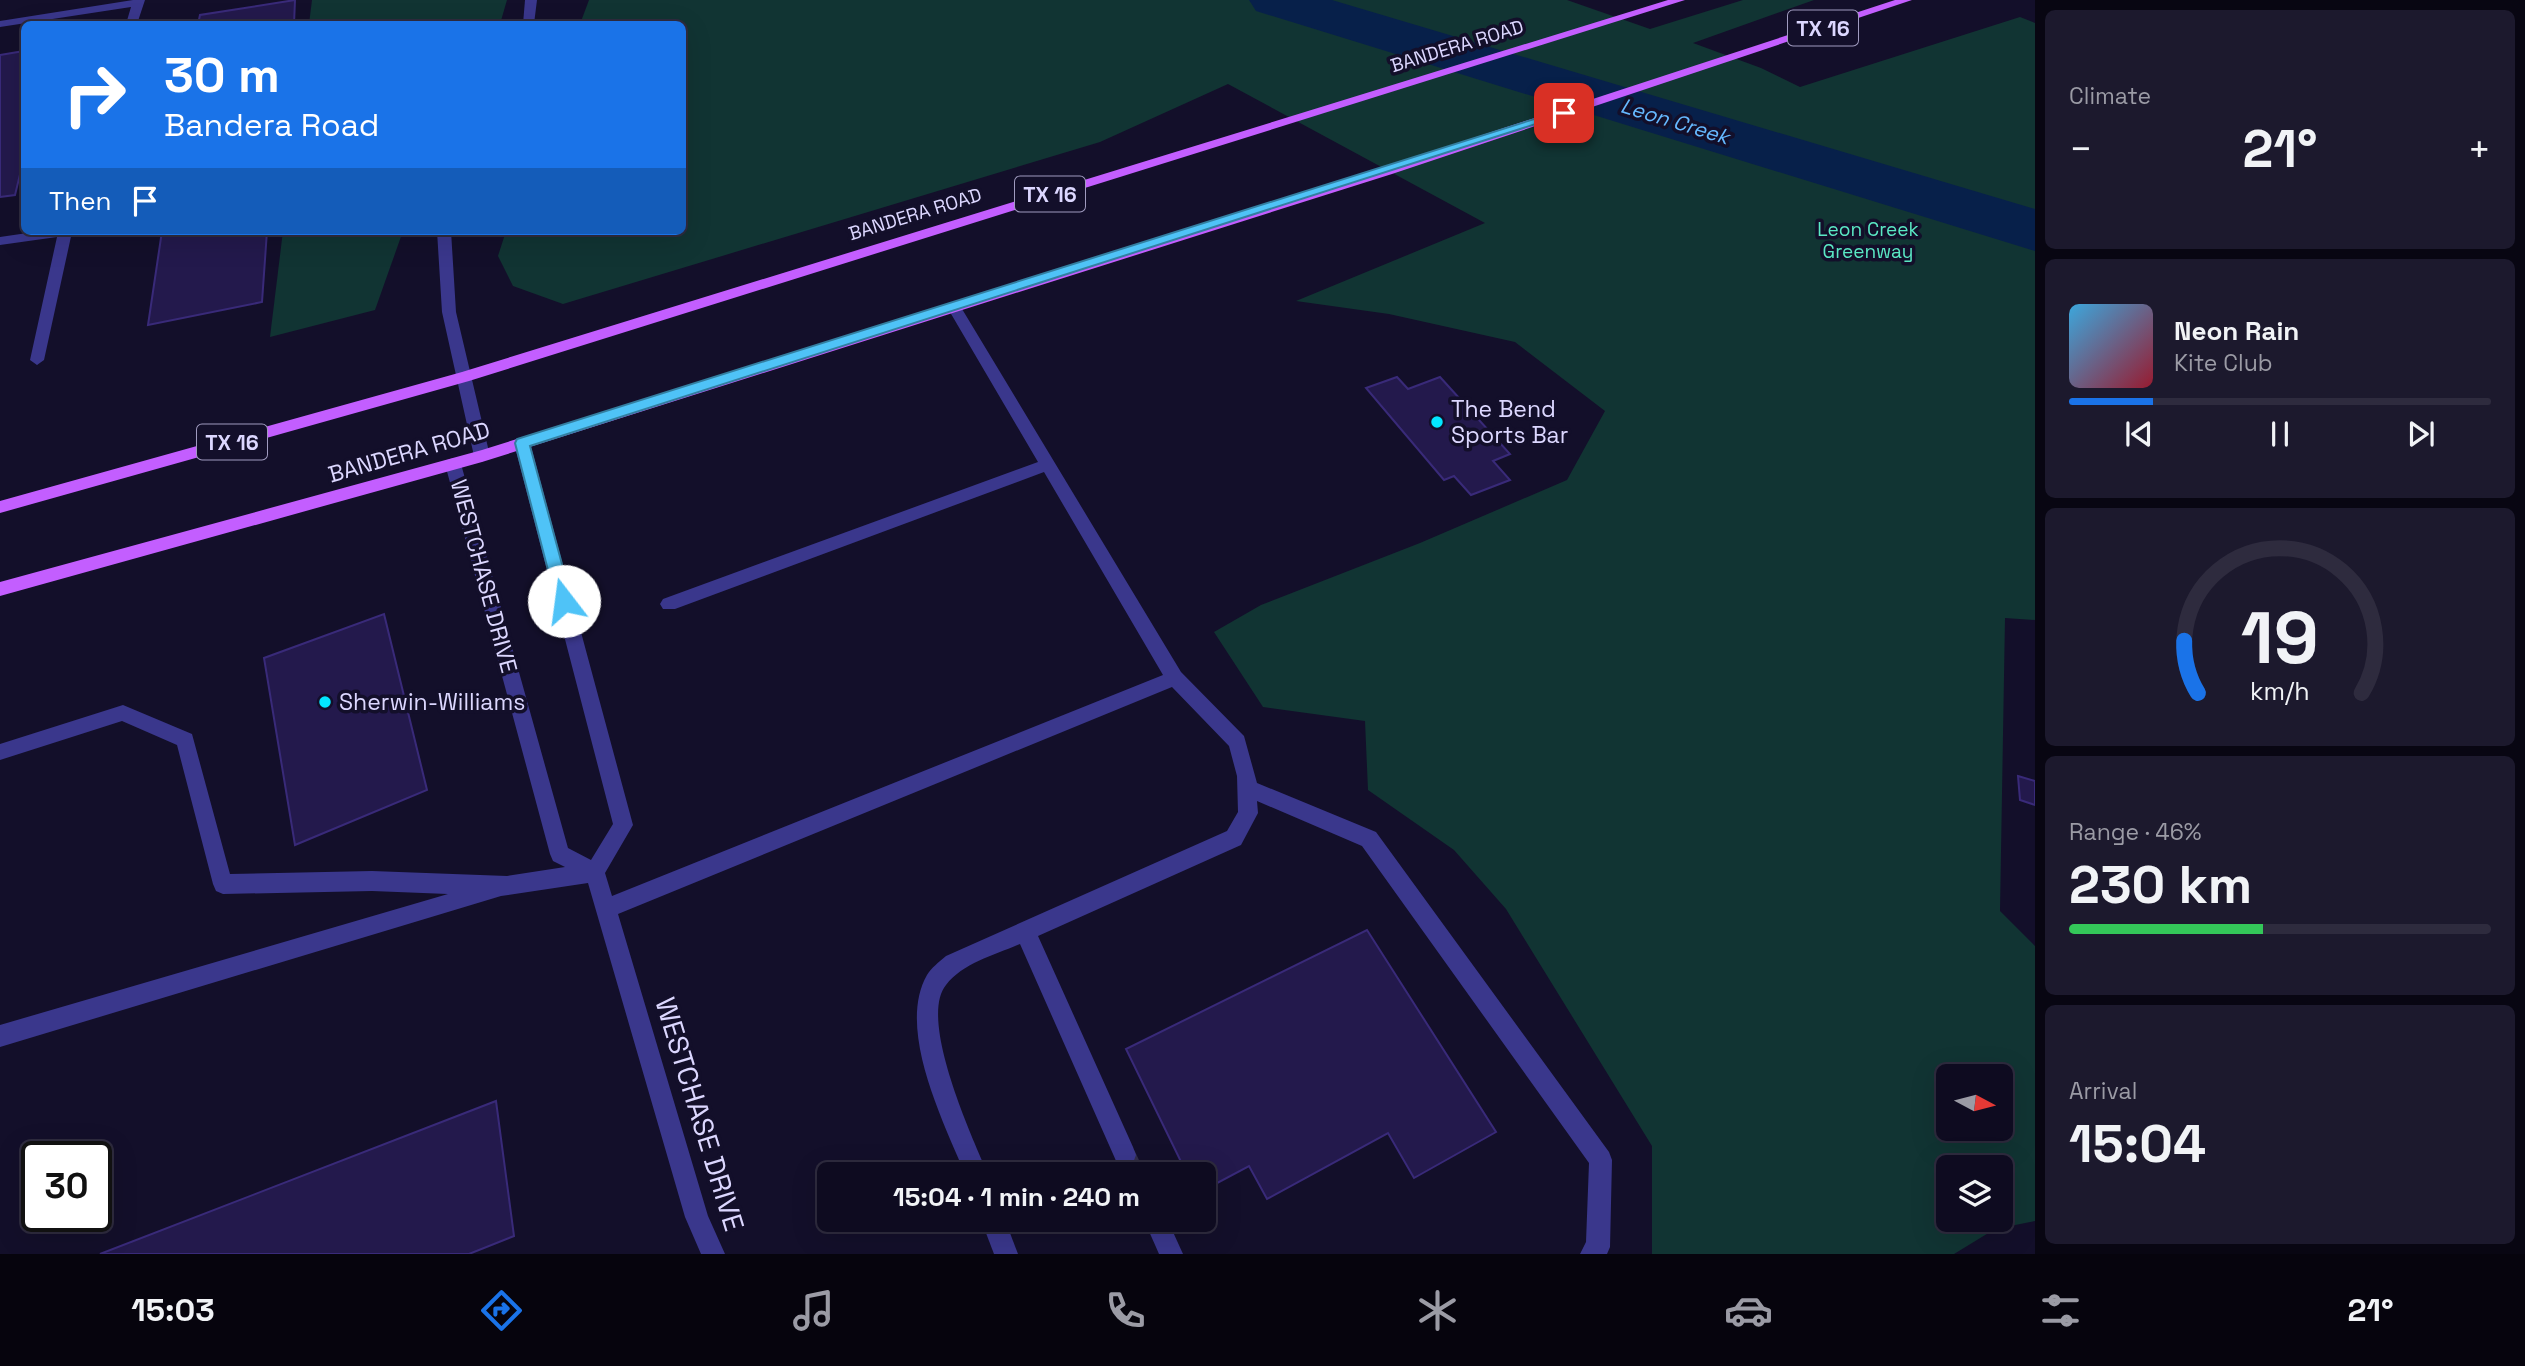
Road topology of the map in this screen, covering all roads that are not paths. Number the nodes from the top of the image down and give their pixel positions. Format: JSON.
{"nodes":[{"id":1,"x":531,"y":0,"type":"edge"},
{"id":2,"x":1679,"y":0,"type":"edge"},
{"id":3,"x":1906,"y":0,"type":"edge"},
{"id":4,"x":139,"y":2,"type":"edge"},
{"id":5,"x":132,"y":21,"type":"edge"},
{"id":6,"x":529,"y":21,"type":"edge"},
{"id":7,"x":0,"y":24,"type":"edge"},
{"id":8,"x":39,"y":235,"type":"edge"},
{"id":9,"x":64,"y":235,"type":"edge"},
{"id":10,"x":444,"y":235,"type":"edge"},
{"id":11,"x":0,"y":241,"type":"edge"},
{"id":12,"x":954,"y":307,"type":"junction"},
{"id":13,"x":37,"y":360,"type":"dead end"},
{"id":14,"x":464,"y":377,"type":"junction"},
{"id":15,"x":522,"y":443,"type":"junction"},
{"id":16,"x":482,"y":456,"type":"junction"},
{"id":17,"x":453,"y":464,"type":"junction"},
{"id":18,"x":1047,"y":465,"type":"junction"},
{"id":19,"x":0,"y":507,"type":"edge"},
{"id":20,"x":0,"y":589,"type":"edge"},
{"id":21,"x":669,"y":604,"type":"dead end"},
{"id":22,"x":1175,"y":678,"type":"junction"},
{"id":23,"x":0,"y":751,"type":"edge"},
{"id":24,"x":1247,"y":788,"type":"junction"},
{"id":25,"x":594,"y":872,"type":"junction"},
{"id":26,"x":507,"y":886,"type":"junction"},
{"id":27,"x":606,"y":909,"type":"junction"},
{"id":28,"x":1024,"y":931,"type":"junction"},
{"id":29,"x":0,"y":1036,"type":"edge"},
{"id":30,"x":1125,"y":1155,"type":"tunnel mouth"},
{"id":31,"x":971,"y":1162,"type":"edge"},
{"id":32,"x":998,"y":1232,"type":"edge"},
{"id":33,"x":1161,"y":1232,"type":"edge"},
{"id":34,"x":713,"y":1254,"type":"edge"},
{"id":35,"x":1006,"y":1254,"type":"edge"},
{"id":36,"x":1171,"y":1254,"type":"edge"},
{"id":37,"x":1592,"y":1254,"type":"edge"}],
"edges":[{"from":1,"to":6,"type":"street"},
{"from":2,"to":14,"type":"main road","name":"BANDERA ROAD","number":"TX 16"},
{"from":3,"to":12,"type":"main road","name":"BANDERA ROAD","number":"TX 16"},
{"from":4,"to":5,"type":"street"},
{"from":4,"to":7,"type":"street"},
{"from":8,"to":11,"type":"street"},
{"from":9,"to":13,"type":"street"},
{"from":10,"to":14,"type":"street","name":"WESTCHASE DRIVE"},
{"from":12,"to":15,"type":"main road","name":"BANDERA ROAD","number":"TX 16"},
{"from":12,"to":18,"type":"street"},
{"from":14,"to":16,"type":"street","name":"WESTCHASE DRIVE"},
{"from":14,"to":19,"type":"main road","name":"BANDERA ROAD","number":"TX 16"},
{"from":15,"to":16,"type":"main road","name":"BANDERA ROAD","number":"TX 16"},
{"from":15,"to":25,"type":"street"},
{"from":16,"to":17,"type":"main road","name":"BANDERA ROAD","number":"TX 16"},
{"from":17,"to":20,"type":"main road","name":"BANDERA ROAD","number":"TX 16"},
{"from":17,"to":25,"type":"street","name":"WESTCHASE DRIVE"},
{"from":18,"to":21,"type":"street"},
{"from":18,"to":22,"type":"street"},
{"from":22,"to":24,"type":"street"},
{"from":22,"to":27,"type":"street"},
{"from":23,"to":26,"type":"street"},
{"from":24,"to":28,"type":"street"},
{"from":24,"to":37,"type":"street"},
{"from":25,"to":26,"type":"street"},
{"from":25,"to":27,"type":"street","name":"WESTCHASE DRIVE"},
{"from":26,"to":29,"type":"street"},
{"from":27,"to":34,"type":"street","name":"WESTCHASE DRIVE"},
{"from":28,"to":30,"type":"street"},
{"from":28,"to":31,"type":"street"},
{"from":32,"to":35,"type":"street"},
{"from":33,"to":36,"type":"street"}]}
